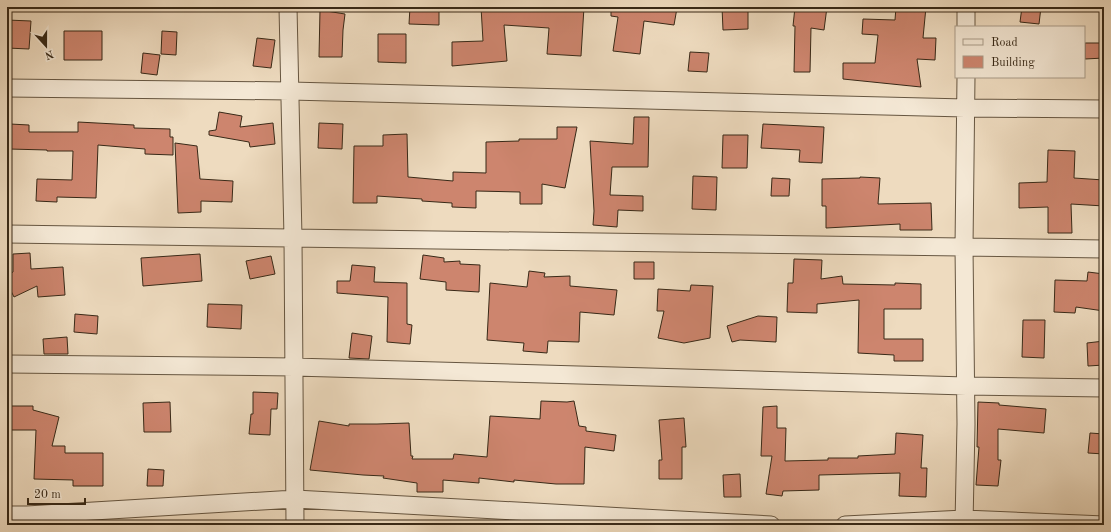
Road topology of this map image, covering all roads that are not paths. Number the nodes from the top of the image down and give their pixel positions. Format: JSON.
{"nodes":[{"id":1,"x":288,"y":7,"type":"edge"},
{"id":2,"x":966,"y":7,"type":"edge"},
{"id":3,"x":966,"y":26,"type":"edge"},
{"id":4,"x":966,"y":78,"type":"edge"},
{"id":5,"x":7,"y":88,"type":"edge"},
{"id":6,"x":290,"y":91,"type":"junction"},
{"id":7,"x":965,"y":108,"type":"junction"},
{"id":8,"x":1104,"y":109,"type":"edge"},
{"id":9,"x":7,"y":234,"type":"edge"},
{"id":10,"x":293,"y":238,"type":"junction"},
{"id":11,"x":964,"y":247,"type":"junction"},
{"id":12,"x":1104,"y":249,"type":"edge"},
{"id":13,"x":7,"y":364,"type":"edge"},
{"id":14,"x":294,"y":366,"type":"junction"},
{"id":15,"x":966,"y":386,"type":"junction"},
{"id":16,"x":1104,"y":388,"type":"edge"},
{"id":17,"x":295,"y":499,"type":"junction"},
{"id":18,"x":7,"y":515,"type":"edge"},
{"id":19,"x":964,"y":522,"type":"edge"},
{"id":20,"x":295,"y":525,"type":"edge"},
{"id":21,"x":771,"y":525,"type":"edge"},
{"id":22,"x":845,"y":525,"type":"edge"},
{"id":23,"x":1104,"y":525,"type":"edge"}],
"edges":[{"from":1,"to":6,"type":"street"},
{"from":2,"to":3,"type":"street"},
{"from":4,"to":7,"type":"street"},
{"from":5,"to":6,"type":"street"},
{"from":6,"to":7,"type":"street"},
{"from":6,"to":10,"type":"street"},
{"from":7,"to":8,"type":"street"},
{"from":7,"to":11,"type":"street"},
{"from":9,"to":10,"type":"street"},
{"from":10,"to":11,"type":"street"},
{"from":10,"to":14,"type":"street"},
{"from":11,"to":12,"type":"street"},
{"from":11,"to":15,"type":"street"},
{"from":13,"to":14,"type":"street"},
{"from":14,"to":15,"type":"street"},
{"from":14,"to":17,"type":"street"},
{"from":15,"to":16,"type":"street"},
{"from":15,"to":19,"type":"street"},
{"from":17,"to":18,"type":"street"},
{"from":17,"to":20,"type":"street"},
{"from":17,"to":21,"type":"street"},
{"from":19,"to":22,"type":"street"},
{"from":19,"to":23,"type":"street"}]}
